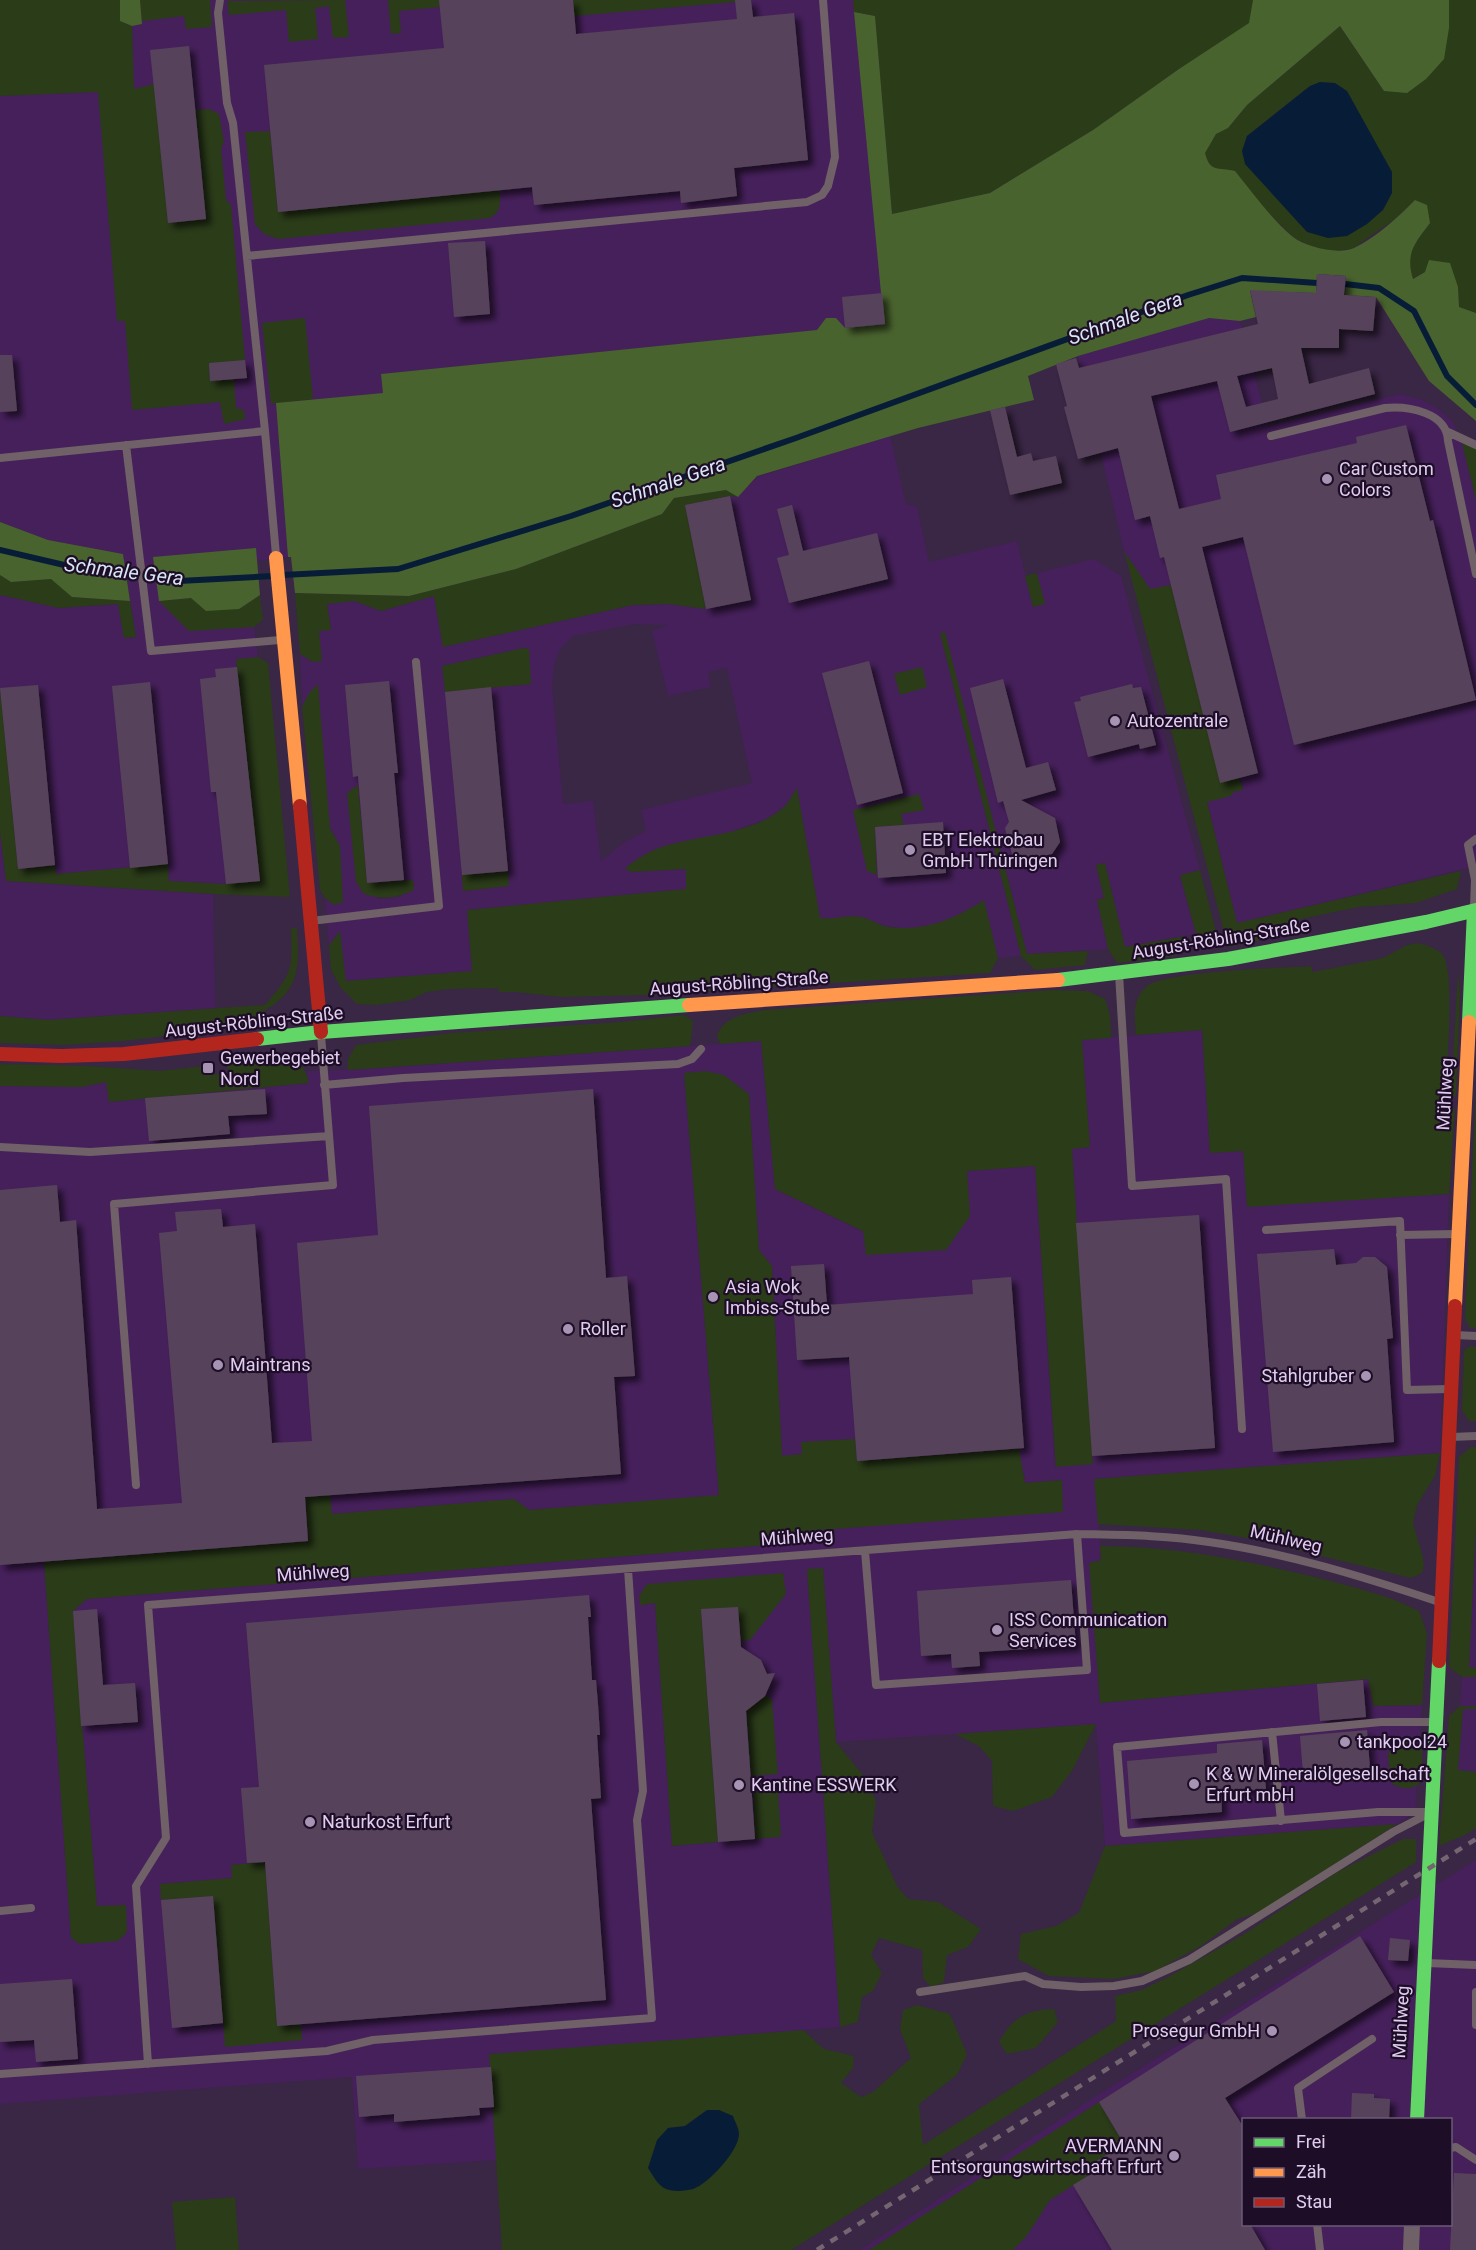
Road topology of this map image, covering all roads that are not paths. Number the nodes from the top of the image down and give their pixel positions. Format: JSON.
{"nodes":[{"id":1,"x":220,"y":0,"type":"edge"},
{"id":2,"x":823,"y":0,"type":"edge"},
{"id":3,"x":247,"y":256,"type":"junction"},
{"id":4,"x":265,"y":431,"type":"junction"},
{"id":5,"x":1448,"y":432,"type":"junction"},
{"id":6,"x":1271,"y":436,"type":"dead end"},
{"id":7,"x":126,"y":445,"type":"junction"},
{"id":8,"x":1476,"y":445,"type":"edge"},
{"id":9,"x":0,"y":458,"type":"edge"},
{"id":10,"x":276,"y":558,"type":"joint"},
{"id":11,"x":1476,"y":573,"type":"edge"},
{"id":12,"x":284,"y":639,"type":"junction"},
{"id":13,"x":416,"y":662,"type":"dead end"},
{"id":14,"x":1476,"y":839,"type":"edge"},
{"id":15,"x":1475,"y":910,"type":"edge"},
{"id":16,"x":311,"y":921,"type":"junction"},
{"id":17,"x":1119,"y":974,"type":"junction"},
{"id":18,"x":321,"y":1032,"type":"junction"},
{"id":19,"x":701,"y":1049,"type":"dead end"},
{"id":20,"x":0,"y":1054,"type":"edge"},
{"id":21,"x":1471,"y":1073,"type":"edge"},
{"id":22,"x":324,"y":1085,"type":"junction"},
{"id":23,"x":329,"y":1136,"type":"junction"},
{"id":24,"x":0,"y":1147,"type":"edge"},
{"id":25,"x":1266,"y":1230,"type":"dead end"},
{"id":26,"x":1459,"y":1234,"type":"junction"},
{"id":27,"x":1400,"y":1235,"type":"junction"},
{"id":28,"x":1455,"y":1335,"type":"junction"},
{"id":29,"x":1476,"y":1336,"type":"edge"},
{"id":30,"x":1452,"y":1389,"type":"junction"},
{"id":31,"x":1242,"y":1429,"type":"dead end"},
{"id":32,"x":1476,"y":1436,"type":"edge"},
{"id":33,"x":1451,"y":1437,"type":"junction"},
{"id":34,"x":136,"y":1485,"type":"dead end"},
{"id":35,"x":1077,"y":1534,"type":"junction"},
{"id":36,"x":865,"y":1551,"type":"junction"},
{"id":37,"x":628,"y":1569,"type":"junction"},
{"id":38,"x":1442,"y":1603,"type":"junction"},
{"id":39,"x":1435,"y":1722,"type":"junction"},
{"id":40,"x":1272,"y":1732,"type":"junction"},
{"id":41,"x":1431,"y":1812,"type":"junction"},
{"id":42,"x":1281,"y":1821,"type":"junction"},
{"id":43,"x":31,"y":1908,"type":"dead end"},
{"id":44,"x":0,"y":1911,"type":"edge"},
{"id":45,"x":1424,"y":1963,"type":"junction"},
{"id":46,"x":1476,"y":1965,"type":"edge"},
{"id":47,"x":920,"y":1992,"type":"dead end"},
{"id":48,"x":1476,"y":1992,"type":"edge"},
{"id":49,"x":1476,"y":2025,"type":"edge"},
{"id":50,"x":1372,"y":2039,"type":"dead end"},
{"id":51,"x":148,"y":2064,"type":"junction"},
{"id":52,"x":0,"y":2074,"type":"edge"},
{"id":53,"x":1302,"y":2118,"type":"edge"},
{"id":54,"x":1417,"y":2118,"type":"edge"},
{"id":55,"x":1452,"y":2148,"type":"edge"},
{"id":56,"x":1476,"y":2160,"type":"edge"},
{"id":57,"x":1317,"y":2226,"type":"edge"},
{"id":58,"x":1412,"y":2226,"type":"edge"},
{"id":59,"x":1320,"y":2250,"type":"edge"},
{"id":60,"x":1411,"y":2250,"type":"edge"}],
"edges":[{"from":1,"to":3,"type":"lane"},
{"from":2,"to":3,"type":"lane"},
{"from":3,"to":4,"type":"lane"},
{"from":4,"to":7,"type":"lane"},
{"from":4,"to":10,"type":"lane"},
{"from":5,"to":6,"type":"lane"},
{"from":5,"to":8,"type":"lane"},
{"from":5,"to":11,"type":"lane"},
{"from":7,"to":9,"type":"lane"},
{"from":7,"to":12,"type":"lane"},
{"from":10,"to":12,"type":"street"},
{"from":12,"to":16,"type":"street"},
{"from":13,"to":16,"type":"lane"},
{"from":14,"to":15,"type":"lane"},
{"from":15,"to":17,"type":"street","name":"August-Röbling-Straße"},
{"from":15,"to":21,"type":"street","name":"Mühlweg"},
{"from":16,"to":18,"type":"street"},
{"from":17,"to":18,"type":"street","name":"August-Röbling-Straße"},
{"from":17,"to":31,"type":"lane"},
{"from":18,"to":20,"type":"street","name":"August-Röbling-Straße"},
{"from":18,"to":22,"type":"lane"},
{"from":19,"to":22,"type":"lane"},
{"from":21,"to":26,"type":"street","name":"Mühlweg"},
{"from":22,"to":23,"type":"lane"},
{"from":23,"to":24,"type":"lane"},
{"from":23,"to":34,"type":"lane"},
{"from":25,"to":27,"type":"lane"},
{"from":26,"to":27,"type":"lane"},
{"from":26,"to":28,"type":"street","name":"Mühlweg"},
{"from":27,"to":30,"type":"lane"},
{"from":28,"to":29,"type":"lane"},
{"from":28,"to":30,"type":"street","name":"Mühlweg"},
{"from":30,"to":33,"type":"street","name":"Mühlweg"},
{"from":32,"to":33,"type":"lane"},
{"from":33,"to":38,"type":"street","name":"Mühlweg"},
{"from":35,"to":36,"type":"lane","name":"Mühlweg"},
{"from":35,"to":36,"type":"lane"},
{"from":35,"to":38,"type":"lane","name":"Mühlweg"},
{"from":36,"to":37,"type":"lane","name":"Mühlweg"},
{"from":37,"to":51,"type":"lane","name":"Mühlweg"},
{"from":37,"to":51,"type":"lane"},
{"from":38,"to":39,"type":"street","name":"Mühlweg"},
{"from":39,"to":40,"type":"lane"},
{"from":39,"to":41,"type":"street","name":"Mühlweg"},
{"from":40,"to":42,"type":"lane"},
{"from":40,"to":42,"type":"lane"},
{"from":41,"to":42,"type":"lane"},
{"from":41,"to":45,"type":"street","name":"Mühlweg"},
{"from":41,"to":47,"type":"lane"},
{"from":43,"to":44,"type":"lane"},
{"from":45,"to":46,"type":"lane"},
{"from":45,"to":54,"type":"street","name":"Mühlweg"},
{"from":48,"to":49,"type":"lane"},
{"from":50,"to":53,"type":"lane"},
{"from":51,"to":52,"type":"lane"},
{"from":55,"to":56,"type":"lane"},
{"from":57,"to":59,"type":"lane"},
{"from":58,"to":60,"type":"street"}]}
